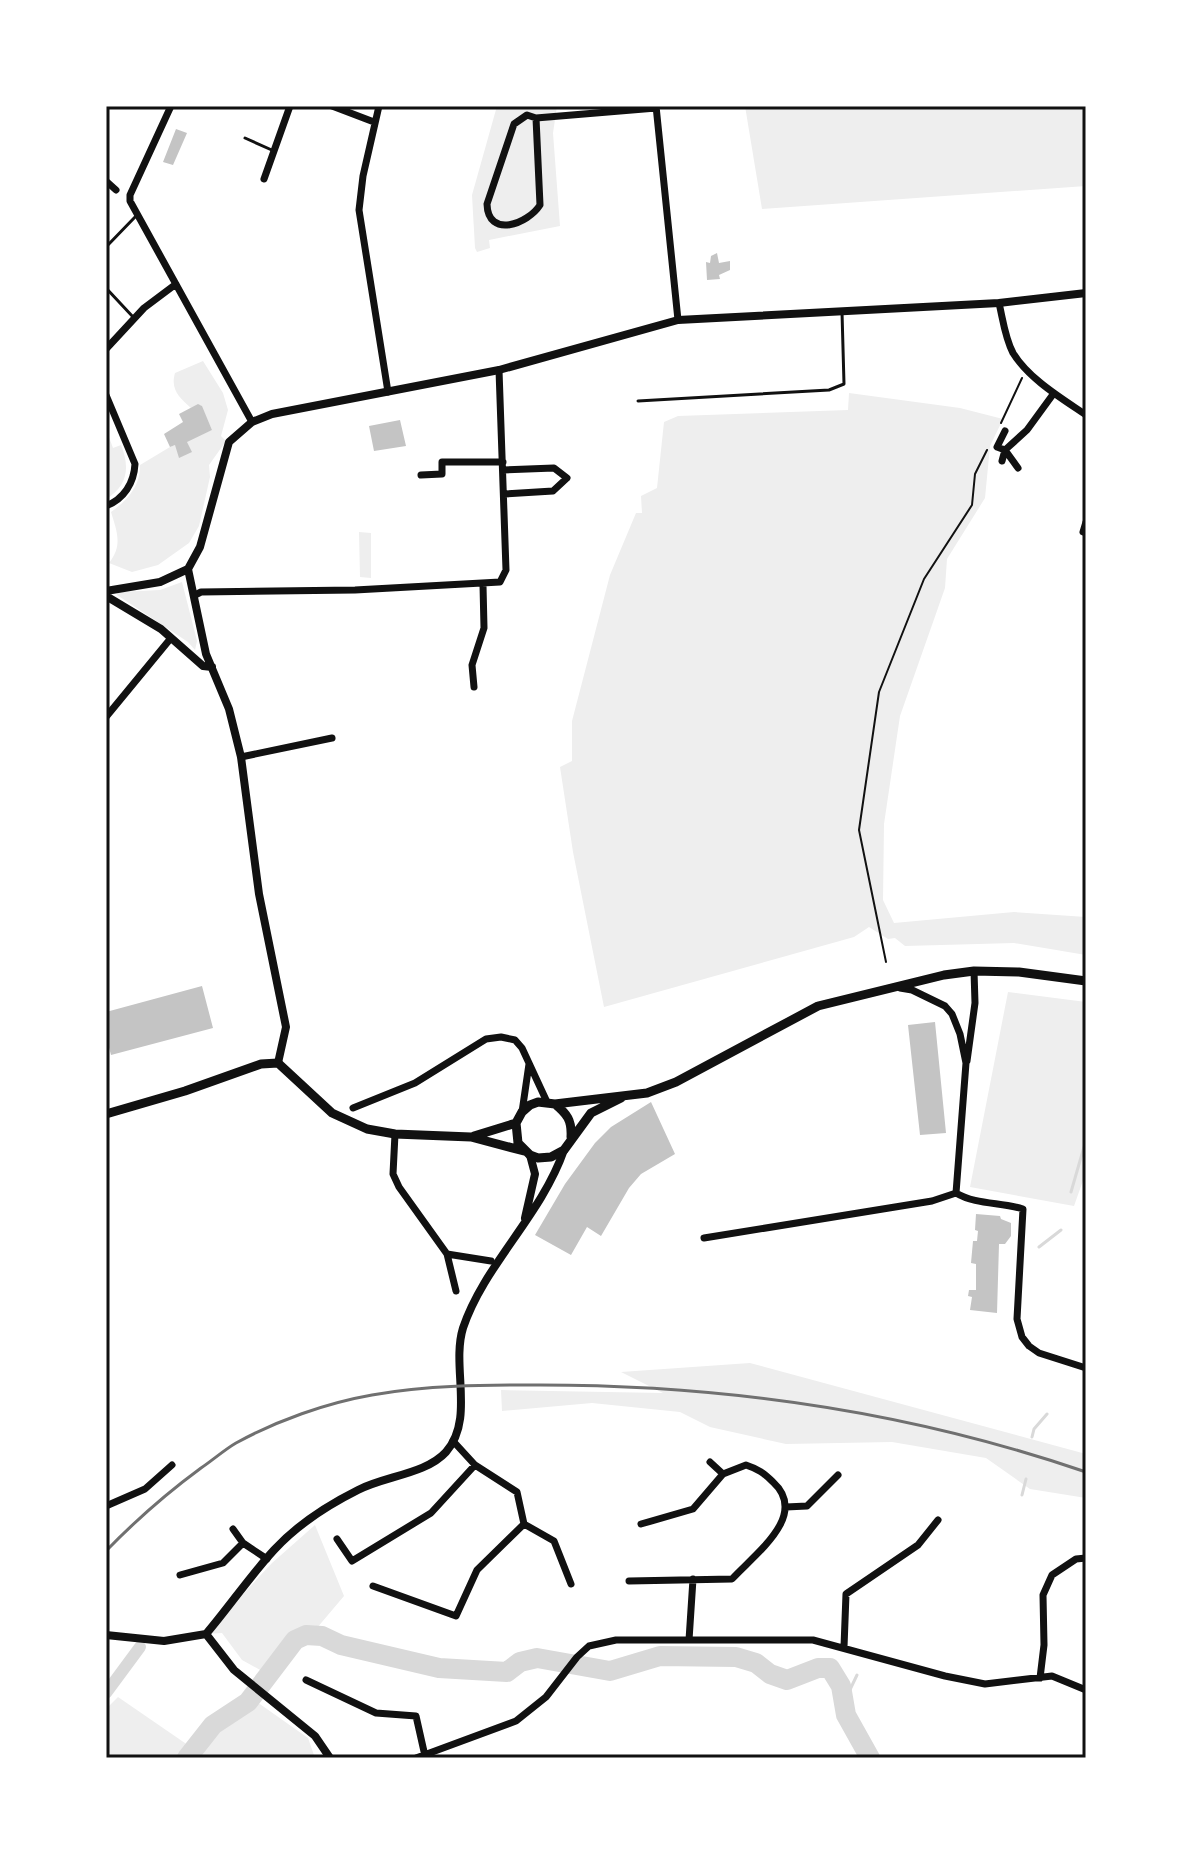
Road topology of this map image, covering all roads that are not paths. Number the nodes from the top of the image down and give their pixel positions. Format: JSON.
{"nodes":[{"id":1,"x":171,"y":106,"type":"edge"},
{"id":2,"x":290,"y":106,"type":"edge"},
{"id":3,"x":332,"y":106,"type":"edge"},
{"id":4,"x":379,"y":106,"type":"edge"},
{"id":5,"x":656,"y":107,"type":"edge"},
{"id":6,"x":527,"y":110,"type":"edge"},
{"id":7,"x":536,"y":118,"type":"junction"},
{"id":8,"x":374,"y":122,"type":"junction"},
{"id":9,"x":245,"y":138,"type":"dead end"},
{"id":10,"x":274,"y":151,"type":"junction"},
{"id":11,"x":264,"y":179,"type":"dead end"},
{"id":12,"x":106,"y":181,"type":"edge"},
{"id":13,"x":116,"y":190,"type":"dead end"},
{"id":14,"x":136,"y":216,"type":"junction"},
{"id":15,"x":106,"y":247,"type":"edge"},
{"id":16,"x":176,"y":284,"type":"junction"},
{"id":17,"x":106,"y":288,"type":"edge"},
{"id":18,"x":1086,"y":293,"type":"edge"},
{"id":19,"x":999,"y":303,"type":"junction"},
{"id":20,"x":842,"y":312,"type":"junction"},
{"id":21,"x":134,"y":318,"type":"junction"},
{"id":22,"x":678,"y":320,"type":"junction"},
{"id":23,"x":106,"y":349,"type":"edge"},
{"id":24,"x":499,"y":370,"type":"junction"},
{"id":25,"x":388,"y":392,"type":"junction"},
{"id":26,"x":1054,"y":393,"type":"junction"},
{"id":27,"x":106,"y":395,"type":"edge"},
{"id":28,"x":638,"y":401,"type":"dead end"},
{"id":29,"x":1086,"y":415,"type":"edge"},
{"id":30,"x":252,"y":422,"type":"junction"},
{"id":31,"x":1001,"y":432,"type":"road end"},
{"id":32,"x":1005,"y":450,"type":"junction"},
{"id":33,"x":1002,"y":461,"type":"dead end"},
{"id":34,"x":503,"y":466,"type":"junction"},
{"id":35,"x":1018,"y":468,"type":"dead end"},
{"id":36,"x":421,"y":475,"type":"dead end"},
{"id":37,"x":504,"y":494,"type":"junction"},
{"id":38,"x":106,"y":506,"type":"edge"},
{"id":39,"x":1086,"y":522,"type":"edge"},
{"id":40,"x":1083,"y":532,"type":"dead end"},
{"id":41,"x":188,"y":569,"type":"junction"},
{"id":42,"x":483,"y":585,"type":"junction"},
{"id":43,"x":106,"y":594,"type":"edge"},
{"id":44,"x":195,"y":595,"type":"junction"},
{"id":45,"x":171,"y":638,"type":"junction"},
{"id":46,"x":212,"y":667,"type":"junction"},
{"id":47,"x":474,"y":687,"type":"dead end"},
{"id":48,"x":106,"y":717,"type":"edge"},
{"id":49,"x":332,"y":738,"type":"dead end"},
{"id":50,"x":241,"y":757,"type":"junction"},
{"id":51,"x":974,"y":971,"type":"junction"},
{"id":52,"x":1086,"y":981,"type":"edge"},
{"id":53,"x":895,"y":987,"type":"junction"},
{"id":54,"x":529,"y":1061,"type":"junction"},
{"id":55,"x":278,"y":1063,"type":"junction"},
{"id":56,"x":966,"y":1063,"type":"junction"},
{"id":57,"x":621,"y":1098,"type":"junction"},
{"id":58,"x":551,"y":1103,"type":"junction"},
{"id":59,"x":353,"y":1108,"type":"dead end"},
{"id":60,"x":522,"y":1112,"type":"junction"},
{"id":61,"x":106,"y":1114,"type":"edge"},
{"id":62,"x":516,"y":1123,"type":"junction"},
{"id":63,"x":395,"y":1134,"type":"junction"},
{"id":64,"x":471,"y":1137,"type":"junction"},
{"id":65,"x":571,"y":1137,"type":"junction"},
{"id":66,"x":564,"y":1150,"type":"junction"},
{"id":67,"x":527,"y":1153,"type":"junction"},
{"id":68,"x":956,"y":1193,"type":"junction"},
{"id":69,"x":523,"y":1227,"type":"junction"},
{"id":70,"x":704,"y":1238,"type":"dead end"},
{"id":71,"x":447,"y":1254,"type":"junction"},
{"id":72,"x":491,"y":1261,"type":"dead end"},
{"id":73,"x":456,"y":1291,"type":"dead end"},
{"id":74,"x":1086,"y":1368,"type":"edge"},
{"id":75,"x":453,"y":1441,"type":"junction"},
{"id":76,"x":710,"y":1462,"type":"dead end"},
{"id":77,"x":172,"y":1465,"type":"dead end"},
{"id":78,"x":475,"y":1465,"type":"junction"},
{"id":79,"x":723,"y":1474,"type":"junction"},
{"id":80,"x":838,"y":1475,"type":"dead end"},
{"id":81,"x":106,"y":1506,"type":"edge"},
{"id":82,"x":786,"y":1507,"type":"junction"},
{"id":83,"x":938,"y":1520,"type":"dead end"},
{"id":84,"x":524,"y":1524,"type":"junction"},
{"id":85,"x":641,"y":1524,"type":"dead end"},
{"id":86,"x":233,"y":1529,"type":"dead end"},
{"id":87,"x":337,"y":1539,"type":"dead end"},
{"id":88,"x":243,"y":1543,"type":"junction"},
{"id":89,"x":1086,"y":1558,"type":"edge"},
{"id":90,"x":267,"y":1559,"type":"junction"},
{"id":91,"x":180,"y":1575,"type":"dead end"},
{"id":92,"x":693,"y":1579,"type":"junction"},
{"id":93,"x":629,"y":1581,"type":"dead end"},
{"id":94,"x":571,"y":1584,"type":"dead end"},
{"id":95,"x":373,"y":1586,"type":"dead end"},
{"id":96,"x":206,"y":1634,"type":"junction"},
{"id":97,"x":106,"y":1635,"type":"edge"},
{"id":98,"x":689,"y":1640,"type":"junction"},
{"id":99,"x":844,"y":1647,"type":"junction"},
{"id":100,"x":1040,"y":1678,"type":"junction"},
{"id":101,"x":306,"y":1680,"type":"dead end"},
{"id":102,"x":1086,"y":1690,"type":"edge"},
{"id":103,"x":421,"y":1757,"type":"edge"},
{"id":104,"x":330,"y":1758,"type":"edge"}],
"edges":[{"from":1,"to":14,"type":"street"},
{"from":2,"to":10,"type":"street"},
{"from":3,"to":8,"type":"street"},
{"from":4,"to":8,"type":"street"},
{"from":5,"to":7,"type":"street"},
{"from":5,"to":22,"type":"street"},
{"from":6,"to":7,"type":"street"},
{"from":6,"to":7,"type":"street"},
{"from":8,"to":25,"type":"street"},
{"from":9,"to":10,"type":"lane"},
{"from":10,"to":11,"type":"street"},
{"from":12,"to":13,"type":"street"},
{"from":14,"to":15,"type":"lane"},
{"from":14,"to":16,"type":"street"},
{"from":16,"to":21,"type":"street"},
{"from":16,"to":30,"type":"street"},
{"from":17,"to":21,"type":"lane"},
{"from":18,"to":19,"type":"street"},
{"from":19,"to":20,"type":"street"},
{"from":19,"to":26,"type":"street"},
{"from":20,"to":22,"type":"street"},
{"from":20,"to":28,"type":"lane"},
{"from":21,"to":23,"type":"street"},
{"from":22,"to":24,"type":"street"},
{"from":24,"to":25,"type":"street"},
{"from":24,"to":34,"type":"street"},
{"from":25,"to":30,"type":"street"},
{"from":26,"to":29,"type":"street"},
{"from":26,"to":32,"type":"street"},
{"from":27,"to":38,"type":"street"},
{"from":30,"to":41,"type":"street"},
{"from":31,"to":32,"type":"street"},
{"from":32,"to":33,"type":"street"},
{"from":32,"to":35,"type":"street"},
{"from":34,"to":36,"type":"street"},
{"from":34,"to":37,"type":"street"},
{"from":34,"to":37,"type":"street"},
{"from":37,"to":42,"type":"street"},
{"from":39,"to":40,"type":"street"},
{"from":41,"to":43,"type":"street"},
{"from":41,"to":44,"type":"street"},
{"from":42,"to":44,"type":"street"},
{"from":42,"to":47,"type":"street"},
{"from":43,"to":45,"type":"street"},
{"from":44,"to":46,"type":"street"},
{"from":45,"to":46,"type":"street"},
{"from":45,"to":48,"type":"street"},
{"from":46,"to":50,"type":"street"},
{"from":49,"to":50,"type":"street"},
{"from":50,"to":55,"type":"street"},
{"from":51,"to":52,"type":"main road"},
{"from":51,"to":53,"type":"main road"},
{"from":51,"to":56,"type":"street"},
{"from":53,"to":56,"type":"street"},
{"from":53,"to":57,"type":"main road"},
{"from":54,"to":58,"type":"street"},
{"from":54,"to":59,"type":"street"},
{"from":54,"to":60,"type":"street"},
{"from":55,"to":61,"type":"main road"},
{"from":55,"to":63,"type":"main road"},
{"from":56,"to":68,"type":"street"},
{"from":57,"to":58,"type":"main road"},
{"from":57,"to":65,"type":"main road"},
{"from":58,"to":60,"type":"main road"},
{"from":58,"to":65,"type":"main road"},
{"from":60,"to":62,"type":"main road"},
{"from":62,"to":64,"type":"main road"},
{"from":62,"to":67,"type":"main road"},
{"from":63,"to":64,"type":"main road"},
{"from":63,"to":71,"type":"street"},
{"from":64,"to":67,"type":"main road"},
{"from":65,"to":66,"type":"main road"},
{"from":66,"to":67,"type":"main road"},
{"from":66,"to":69,"type":"street"},
{"from":67,"to":69,"type":"street"},
{"from":68,"to":70,"type":"street"},
{"from":68,"to":74,"type":"street"},
{"from":69,"to":75,"type":"street"},
{"from":71,"to":72,"type":"street"},
{"from":71,"to":73,"type":"street"},
{"from":75,"to":78,"type":"street"},
{"from":75,"to":90,"type":"street"},
{"from":76,"to":79,"type":"street"},
{"from":77,"to":81,"type":"street"},
{"from":78,"to":84,"type":"street"},
{"from":78,"to":87,"type":"street"},
{"from":79,"to":82,"type":"street"},
{"from":79,"to":85,"type":"street"},
{"from":80,"to":82,"type":"street"},
{"from":82,"to":92,"type":"street"},
{"from":83,"to":99,"type":"street"},
{"from":84,"to":94,"type":"street"},
{"from":84,"to":95,"type":"street"},
{"from":86,"to":88,"type":"street"},
{"from":88,"to":90,"type":"street"},
{"from":88,"to":91,"type":"street"},
{"from":89,"to":100,"type":"street"},
{"from":90,"to":96,"type":"street"},
{"from":92,"to":93,"type":"street"},
{"from":92,"to":98,"type":"street"},
{"from":96,"to":97,"type":"street"},
{"from":96,"to":104,"type":"street"},
{"from":98,"to":99,"type":"street"},
{"from":98,"to":103,"type":"street"},
{"from":99,"to":100,"type":"street"},
{"from":100,"to":102,"type":"street"},
{"from":101,"to":103,"type":"street"}]}
